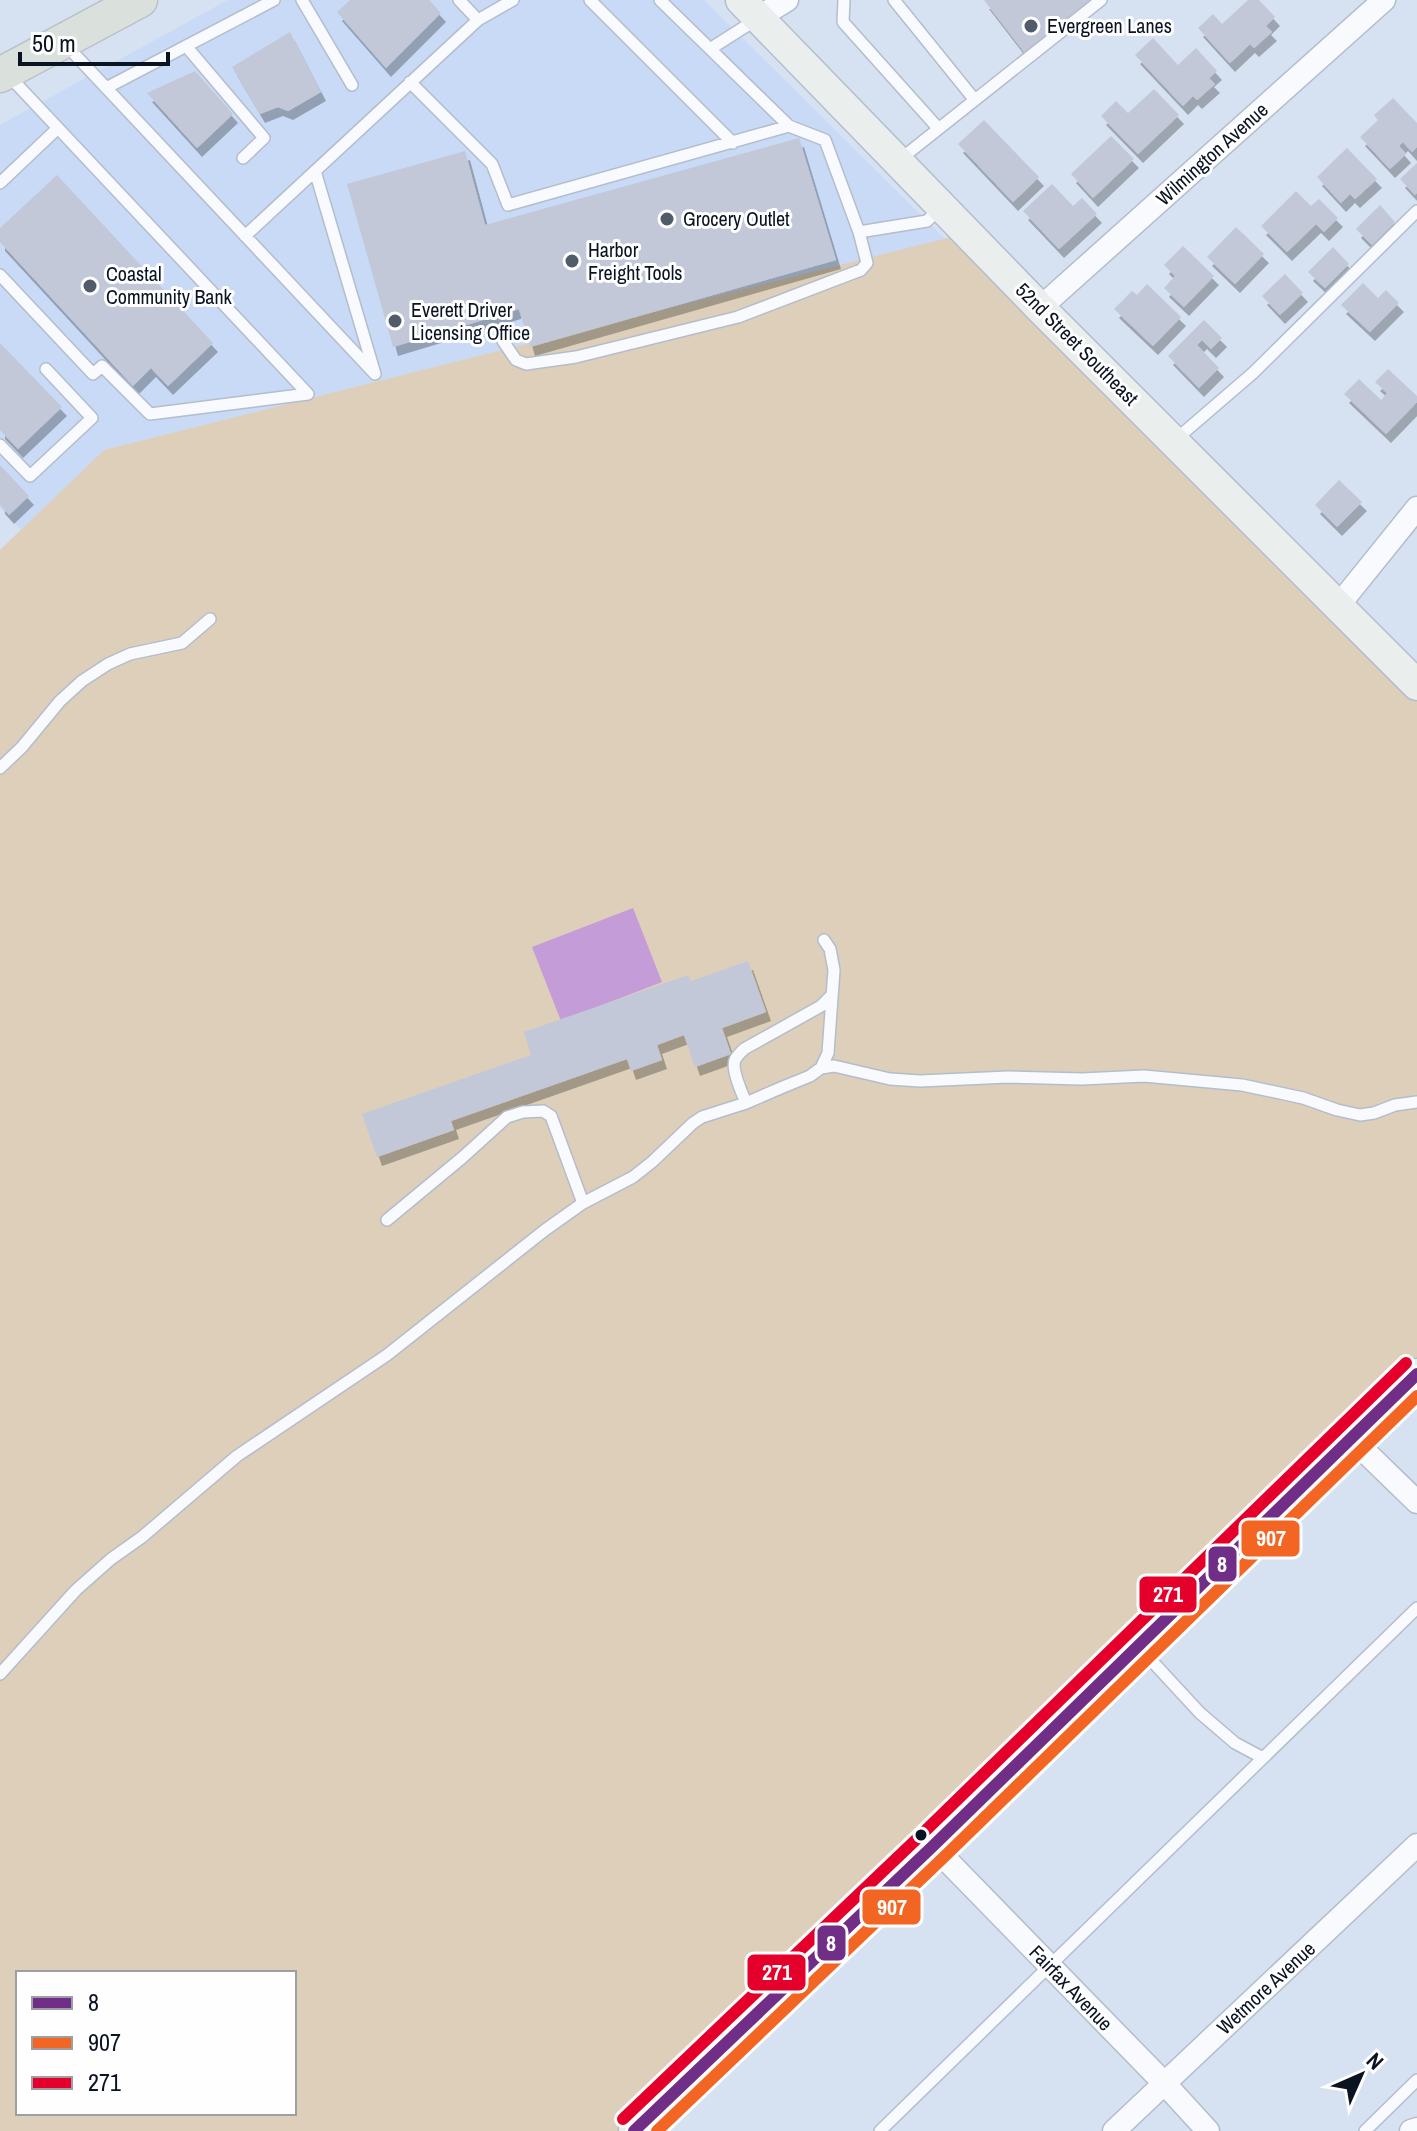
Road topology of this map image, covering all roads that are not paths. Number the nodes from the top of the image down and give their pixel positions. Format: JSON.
{"nodes":[{"id":1,"x":140,"y":0,"type":"edge"},
{"id":2,"x":274,"y":0,"type":"edge"},
{"id":3,"x":302,"y":0,"type":"edge"},
{"id":4,"x":459,"y":0,"type":"edge"},
{"id":5,"x":513,"y":0,"type":"edge"},
{"id":6,"x":660,"y":0,"type":"edge"},
{"id":7,"x":787,"y":0,"type":"edge"},
{"id":8,"x":844,"y":0,"type":"edge"},
{"id":9,"x":894,"y":0,"type":"edge"},
{"id":10,"x":1101,"y":0,"type":"edge"},
{"id":11,"x":1384,"y":0,"type":"edge"},
{"id":12,"x":599,"y":3,"type":"edge"},
{"id":13,"x":750,"y":9,"type":"edge"},
{"id":14,"x":478,"y":20,"type":"junction"},
{"id":15,"x":62,"y":41,"type":"junction"},
{"id":16,"x":186,"y":46,"type":"junction"},
{"id":17,"x":710,"y":49,"type":"junction"},
{"id":18,"x":2,"y":73,"type":"edge"},
{"id":19,"x":410,"y":82,"type":"junction"},
{"id":20,"x":352,"y":85,"type":"dead end"},
{"id":21,"x":106,"y":88,"type":"junction"},
{"id":22,"x":974,"y":99,"type":"junction"},
{"id":23,"x":789,"y":126,"type":"junction"},
{"id":24,"x":58,"y":128,"type":"junction"},
{"id":25,"x":938,"y":128,"type":"junction"},
{"id":26,"x":733,"y":143,"type":"junction"},
{"id":27,"x":243,"y":158,"type":"dead end"},
{"id":28,"x":898,"y":161,"type":"junction"},
{"id":29,"x":315,"y":171,"type":"junction"},
{"id":30,"x":0,"y":183,"type":"edge"},
{"id":31,"x":942,"y":206,"type":"junction"},
{"id":32,"x":1417,"y":211,"type":"edge"},
{"id":33,"x":859,"y":232,"type":"junction"},
{"id":34,"x":245,"y":236,"type":"junction"},
{"id":35,"x":0,"y":275,"type":"edge"},
{"id":36,"x":1040,"y":308,"type":"junction"},
{"id":37,"x":503,"y":341,"type":"dead end"},
{"id":38,"x":46,"y":369,"type":"dead end"},
{"id":39,"x":1174,"y":441,"type":"junction"},
{"id":40,"x":0,"y":445,"type":"edge"},
{"id":41,"x":1417,"y":508,"type":"edge"},
{"id":42,"x":1338,"y":606,"type":"junction"},
{"id":43,"x":210,"y":619,"type":"dead end"},
{"id":44,"x":1417,"y":685,"type":"edge"},
{"id":45,"x":0,"y":768,"type":"edge"},
{"id":46,"x":824,"y":940,"type":"dead end"},
{"id":47,"x":832,"y":995,"type":"junction"},
{"id":48,"x":821,"y":1068,"type":"junction"},
{"id":49,"x":1417,"y":1102,"type":"edge"},
{"id":50,"x":746,"y":1103,"type":"junction"},
{"id":51,"x":583,"y":1203,"type":"junction"},
{"id":52,"x":387,"y":1220,"type":"dead end"},
{"id":53,"x":1417,"y":1374,"type":"edge"},
{"id":54,"x":1350,"y":1437,"type":"junction"},
{"id":55,"x":1417,"y":1502,"type":"edge"},
{"id":56,"x":1417,"y":1608,"type":"edge"},
{"id":57,"x":1138,"y":1646,"type":"junction"},
{"id":58,"x":0,"y":1674,"type":"edge"},
{"id":59,"x":1263,"y":1758,"type":"junction"},
{"id":60,"x":1417,"y":1845,"type":"edge"},
{"id":61,"x":933,"y":1846,"type":"junction"},
{"id":62,"x":1049,"y":1965,"type":"junction"},
{"id":63,"x":1417,"y":2080,"type":"edge"},
{"id":64,"x":1165,"y":2084,"type":"junction"},
{"id":65,"x":1417,"y":2129,"type":"edge"},
{"id":66,"x":634,"y":2131,"type":"edge"},
{"id":67,"x":880,"y":2131,"type":"edge"},
{"id":68,"x":1114,"y":2131,"type":"edge"},
{"id":69,"x":1208,"y":2131,"type":"edge"},
{"id":70,"x":1365,"y":2131,"type":"edge"},
{"id":71,"x":1411,"y":2131,"type":"edge"}],
"edges":[{"from":1,"to":15,"type":"main road"},
{"from":2,"to":16,"type":"lane"},
{"from":3,"to":20,"type":"lane"},
{"from":4,"to":14,"type":"lane"},
{"from":5,"to":14,"type":"lane"},
{"from":6,"to":17,"type":"lane"},
{"from":7,"to":13,"type":"street"},
{"from":8,"to":25,"type":"lane"},
{"from":9,"to":22,"type":"lane"},
{"from":10,"to":22,"type":"lane"},
{"from":11,"to":36,"type":"street","name":"Wilmington Avenue"},
{"from":12,"to":26,"type":"lane"},
{"from":13,"to":17,"type":"lane"},
{"from":13,"to":28,"type":"main road","name":"52nd Street Southeast"},
{"from":14,"to":19,"type":"lane"},
{"from":15,"to":18,"type":"main road"},
{"from":15,"to":21,"type":"lane"},
{"from":16,"to":21,"type":"lane"},
{"from":16,"to":27,"type":"lane"},
{"from":17,"to":23,"type":"lane"},
{"from":18,"to":24,"type":"lane"},
{"from":19,"to":26,"type":"lane"},
{"from":19,"to":29,"type":"lane"},
{"from":21,"to":34,"type":"lane"},
{"from":22,"to":25,"type":"lane"},
{"from":23,"to":26,"type":"lane"},
{"from":23,"to":33,"type":"lane"},
{"from":24,"to":30,"type":"lane"},
{"from":24,"to":35,"type":"lane"},
{"from":25,"to":28,"type":"lane"},
{"from":28,"to":31,"type":"main road","name":"52nd Street Southeast"},
{"from":29,"to":34,"type":"lane"},
{"from":29,"to":34,"type":"lane"},
{"from":31,"to":33,"type":"lane"},
{"from":31,"to":36,"type":"main road","name":"52nd Street Southeast"},
{"from":32,"to":39,"type":"lane"},
{"from":33,"to":37,"type":"lane"},
{"from":36,"to":39,"type":"main road","name":"52nd Street Southeast"},
{"from":38,"to":40,"type":"lane"},
{"from":39,"to":42,"type":"main road","name":"52nd Street Southeast"},
{"from":41,"to":42,"type":"street"},
{"from":42,"to":44,"type":"main road","name":"52nd Street Southeast"},
{"from":43,"to":45,"type":"lane"},
{"from":46,"to":47,"type":"lane"},
{"from":47,"to":48,"type":"lane"},
{"from":47,"to":50,"type":"lane"},
{"from":48,"to":49,"type":"lane"},
{"from":48,"to":50,"type":"lane"},
{"from":50,"to":51,"type":"lane"},
{"from":51,"to":52,"type":"lane"},
{"from":51,"to":58,"type":"lane"},
{"from":53,"to":54,"type":"main road"},
{"from":54,"to":55,"type":"street"},
{"from":54,"to":57,"type":"main road"},
{"from":56,"to":59,"type":"lane"},
{"from":57,"to":59,"type":"lane"},
{"from":57,"to":61,"type":"main road"},
{"from":59,"to":62,"type":"lane"},
{"from":60,"to":64,"type":"street","name":"Wetmore Avenue"},
{"from":61,"to":62,"type":"street","name":"Fairfax Avenue"},
{"from":61,"to":66,"type":"main road"},
{"from":62,"to":64,"type":"street","name":"Fairfax Avenue"},
{"from":62,"to":67,"type":"lane"},
{"from":63,"to":70,"type":"lane"},
{"from":64,"to":68,"type":"street","name":"Wetmore Avenue"},
{"from":64,"to":69,"type":"street","name":"Fairfax Avenue"},
{"from":65,"to":71,"type":"street"}]}
